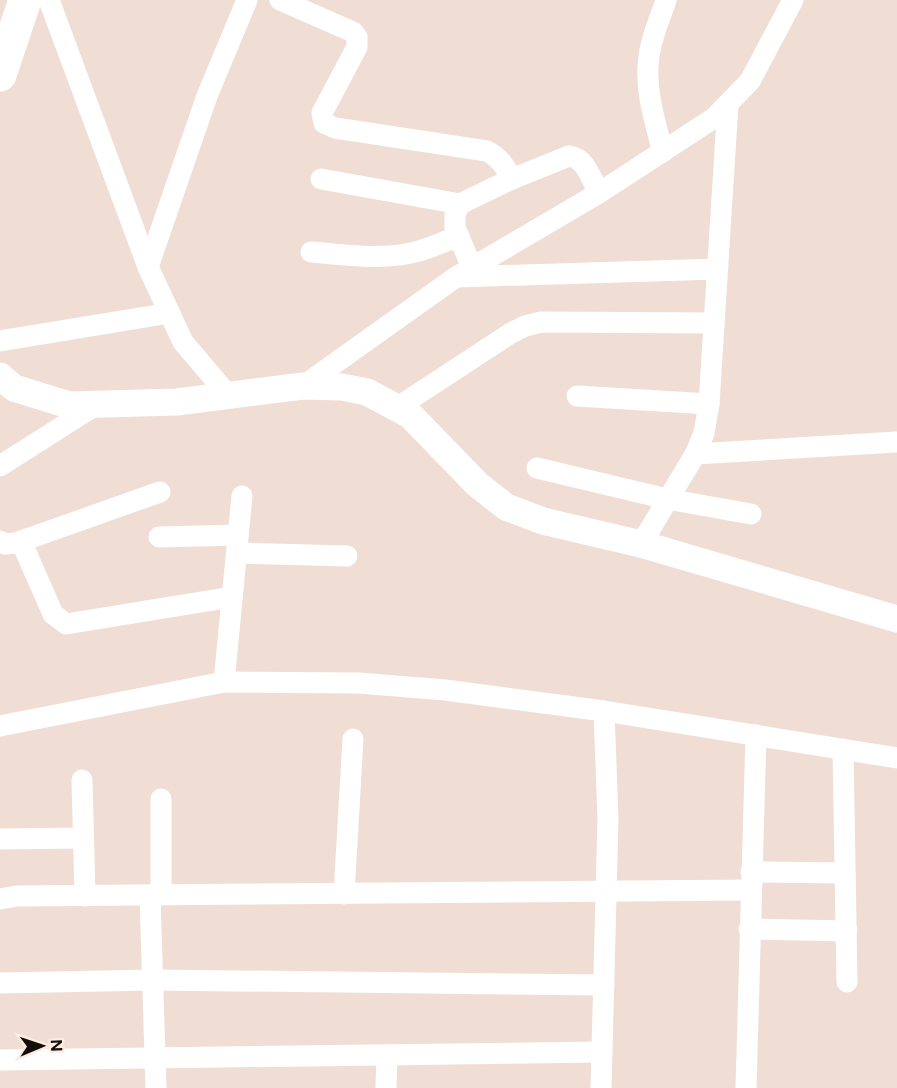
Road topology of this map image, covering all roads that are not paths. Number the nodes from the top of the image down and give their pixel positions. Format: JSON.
{"nodes":[{"id":1,"x":8,"y":0,"type":"edge"},
{"id":2,"x":25,"y":0,"type":"edge"},
{"id":3,"x":49,"y":0,"type":"edge"},
{"id":4,"x":247,"y":0,"type":"edge"},
{"id":5,"x":280,"y":0,"type":"edge"},
{"id":6,"x":666,"y":0,"type":"edge"},
{"id":7,"x":793,"y":0,"type":"edge"},
{"id":8,"x":0,"y":19,"type":"edge"},
{"id":9,"x":0,"y":75,"type":"edge"},
{"id":10,"x":728,"y":104,"type":"junction"},
{"id":11,"x":663,"y":152,"type":"junction"},
{"id":12,"x":321,"y":179,"type":"dead end"},
{"id":13,"x":512,"y":179,"type":"junction"},
{"id":14,"x":598,"y":193,"type":"junction"},
{"id":15,"x":460,"y":204,"type":"junction"},
{"id":16,"x":459,"y":236,"type":"junction"},
{"id":17,"x":311,"y":252,"type":"dead end"},
{"id":18,"x":148,"y":267,"type":"junction"},
{"id":19,"x":717,"y":268,"type":"junction"},
{"id":20,"x":464,"y":272,"type":"junction"},
{"id":21,"x":170,"y":313,"type":"junction"},
{"id":22,"x":714,"y":323,"type":"junction"},
{"id":23,"x":0,"y":341,"type":"edge"},
{"id":24,"x":0,"y":376,"type":"edge"},
{"id":25,"x":303,"y":386,"type":"junction"},
{"id":26,"x":228,"y":395,"type":"junction"},
{"id":27,"x":577,"y":396,"type":"dead end"},
{"id":28,"x":709,"y":404,"type":"junction"},
{"id":29,"x":96,"y":405,"type":"junction"},
{"id":30,"x":398,"y":407,"type":"junction"},
{"id":31,"x":897,"y":442,"type":"edge"},
{"id":32,"x":695,"y":454,"type":"junction"},
{"id":33,"x":0,"y":466,"type":"edge"},
{"id":34,"x":537,"y":468,"type":"dead end"},
{"id":35,"x":160,"y":492,"type":"dead end"},
{"id":36,"x":242,"y":496,"type":"dead end"},
{"id":37,"x":667,"y":499,"type":"junction"},
{"id":38,"x":751,"y":514,"type":"dead end"},
{"id":39,"x":159,"y":537,"type":"dead end"},
{"id":40,"x":10,"y":541,"type":"edge"},
{"id":41,"x":238,"y":544,"type":"junction"},
{"id":42,"x":641,"y":544,"type":"junction"},
{"id":43,"x":347,"y":556,"type":"dead end"},
{"id":44,"x":232,"y":597,"type":"junction"},
{"id":45,"x":897,"y":619,"type":"edge"},
{"id":46,"x":224,"y":682,"type":"junction"},
{"id":47,"x":604,"y":711,"type":"junction"},
{"id":48,"x":0,"y":726,"type":"edge"},
{"id":49,"x":756,"y":735,"type":"junction"},
{"id":50,"x":353,"y":740,"type":"dead end"},
{"id":51,"x":843,"y":749,"type":"junction"},
{"id":52,"x":897,"y":758,"type":"edge"},
{"id":53,"x":82,"y":780,"type":"dead end"},
{"id":54,"x":161,"y":799,"type":"dead end"},
{"id":55,"x":83,"y":838,"type":"junction"},
{"id":56,"x":0,"y":839,"type":"edge"},
{"id":57,"x":845,"y":873,"type":"junction"},
{"id":58,"x":751,"y":881,"type":"junction"},
{"id":59,"x":606,"y":892,"type":"junction"},
{"id":60,"x":344,"y":894,"type":"junction"},
{"id":61,"x":85,"y":896,"type":"junction"},
{"id":62,"x":156,"y":896,"type":"junction"},
{"id":63,"x":0,"y":899,"type":"edge"},
{"id":64,"x":749,"y":929,"type":"junction"},
{"id":65,"x":847,"y":931,"type":"junction"},
{"id":66,"x":153,"y":980,"type":"junction"},
{"id":67,"x":0,"y":982,"type":"edge"},
{"id":68,"x":847,"y":982,"type":"dead end"},
{"id":69,"x":604,"y":985,"type":"junction"},
{"id":70,"x":602,"y":1052,"type":"junction"},
{"id":71,"x":387,"y":1055,"type":"junction"},
{"id":72,"x":155,"y":1058,"type":"junction"},
{"id":73,"x":0,"y":1060,"type":"edge"},
{"id":74,"x":156,"y":1088,"type":"edge"},
{"id":75,"x":386,"y":1088,"type":"edge"},
{"id":76,"x":601,"y":1088,"type":"edge"},
{"id":77,"x":746,"y":1088,"type":"edge"}],
"edges":[{"from":1,"to":8,"type":"main road"},
{"from":2,"to":9,"type":"main road"},
{"from":3,"to":18,"type":"street"},
{"from":4,"to":18,"type":"street"},
{"from":5,"to":13,"type":"street"},
{"from":6,"to":11,"type":"street"},
{"from":7,"to":10,"type":"street"},
{"from":10,"to":11,"type":"street"},
{"from":10,"to":19,"type":"street"},
{"from":11,"to":14,"type":"street"},
{"from":12,"to":15,"type":"street"},
{"from":13,"to":14,"type":"street"},
{"from":13,"to":15,"type":"street"},
{"from":14,"to":20,"type":"street"},
{"from":15,"to":16,"type":"street"},
{"from":16,"to":17,"type":"street"},
{"from":16,"to":20,"type":"street"},
{"from":18,"to":21,"type":"street"},
{"from":19,"to":20,"type":"street"},
{"from":19,"to":22,"type":"street"},
{"from":20,"to":25,"type":"street"},
{"from":21,"to":23,"type":"street"},
{"from":21,"to":26,"type":"street"},
{"from":22,"to":28,"type":"street"},
{"from":22,"to":30,"type":"street"},
{"from":24,"to":29,"type":"street"},
{"from":25,"to":26,"type":"street"},
{"from":25,"to":30,"type":"street"},
{"from":26,"to":29,"type":"street"},
{"from":27,"to":28,"type":"street"},
{"from":28,"to":32,"type":"street"},
{"from":29,"to":33,"type":"street"},
{"from":30,"to":42,"type":"street"},
{"from":31,"to":32,"type":"street"},
{"from":32,"to":37,"type":"street"},
{"from":34,"to":37,"type":"street"},
{"from":35,"to":40,"type":"street"},
{"from":36,"to":41,"type":"street"},
{"from":37,"to":38,"type":"street"},
{"from":37,"to":42,"type":"street"},
{"from":39,"to":41,"type":"street"},
{"from":40,"to":44,"type":"street"},
{"from":41,"to":43,"type":"street"},
{"from":41,"to":44,"type":"street"},
{"from":42,"to":45,"type":"street"},
{"from":44,"to":46,"type":"street"},
{"from":46,"to":47,"type":"street"},
{"from":46,"to":48,"type":"street"},
{"from":47,"to":49,"type":"street"},
{"from":47,"to":59,"type":"street"},
{"from":49,"to":51,"type":"street"},
{"from":49,"to":58,"type":"street"},
{"from":50,"to":60,"type":"street"},
{"from":51,"to":52,"type":"street"},
{"from":51,"to":57,"type":"street"},
{"from":53,"to":55,"type":"street"},
{"from":54,"to":62,"type":"street"},
{"from":55,"to":56,"type":"street"},
{"from":55,"to":61,"type":"street"},
{"from":57,"to":58,"type":"street"},
{"from":57,"to":65,"type":"street"},
{"from":58,"to":59,"type":"street"},
{"from":58,"to":64,"type":"street"},
{"from":59,"to":60,"type":"street"},
{"from":59,"to":69,"type":"street"},
{"from":60,"to":62,"type":"street"},
{"from":61,"to":62,"type":"street"},
{"from":61,"to":63,"type":"street"},
{"from":62,"to":66,"type":"street"},
{"from":64,"to":65,"type":"street"},
{"from":64,"to":77,"type":"street"},
{"from":65,"to":68,"type":"street"},
{"from":66,"to":67,"type":"street"},
{"from":66,"to":69,"type":"street"},
{"from":66,"to":72,"type":"street"},
{"from":69,"to":70,"type":"street"},
{"from":70,"to":71,"type":"street"},
{"from":70,"to":76,"type":"street"},
{"from":71,"to":72,"type":"street"},
{"from":71,"to":75,"type":"street"},
{"from":72,"to":73,"type":"street"},
{"from":72,"to":74,"type":"street"}]}
